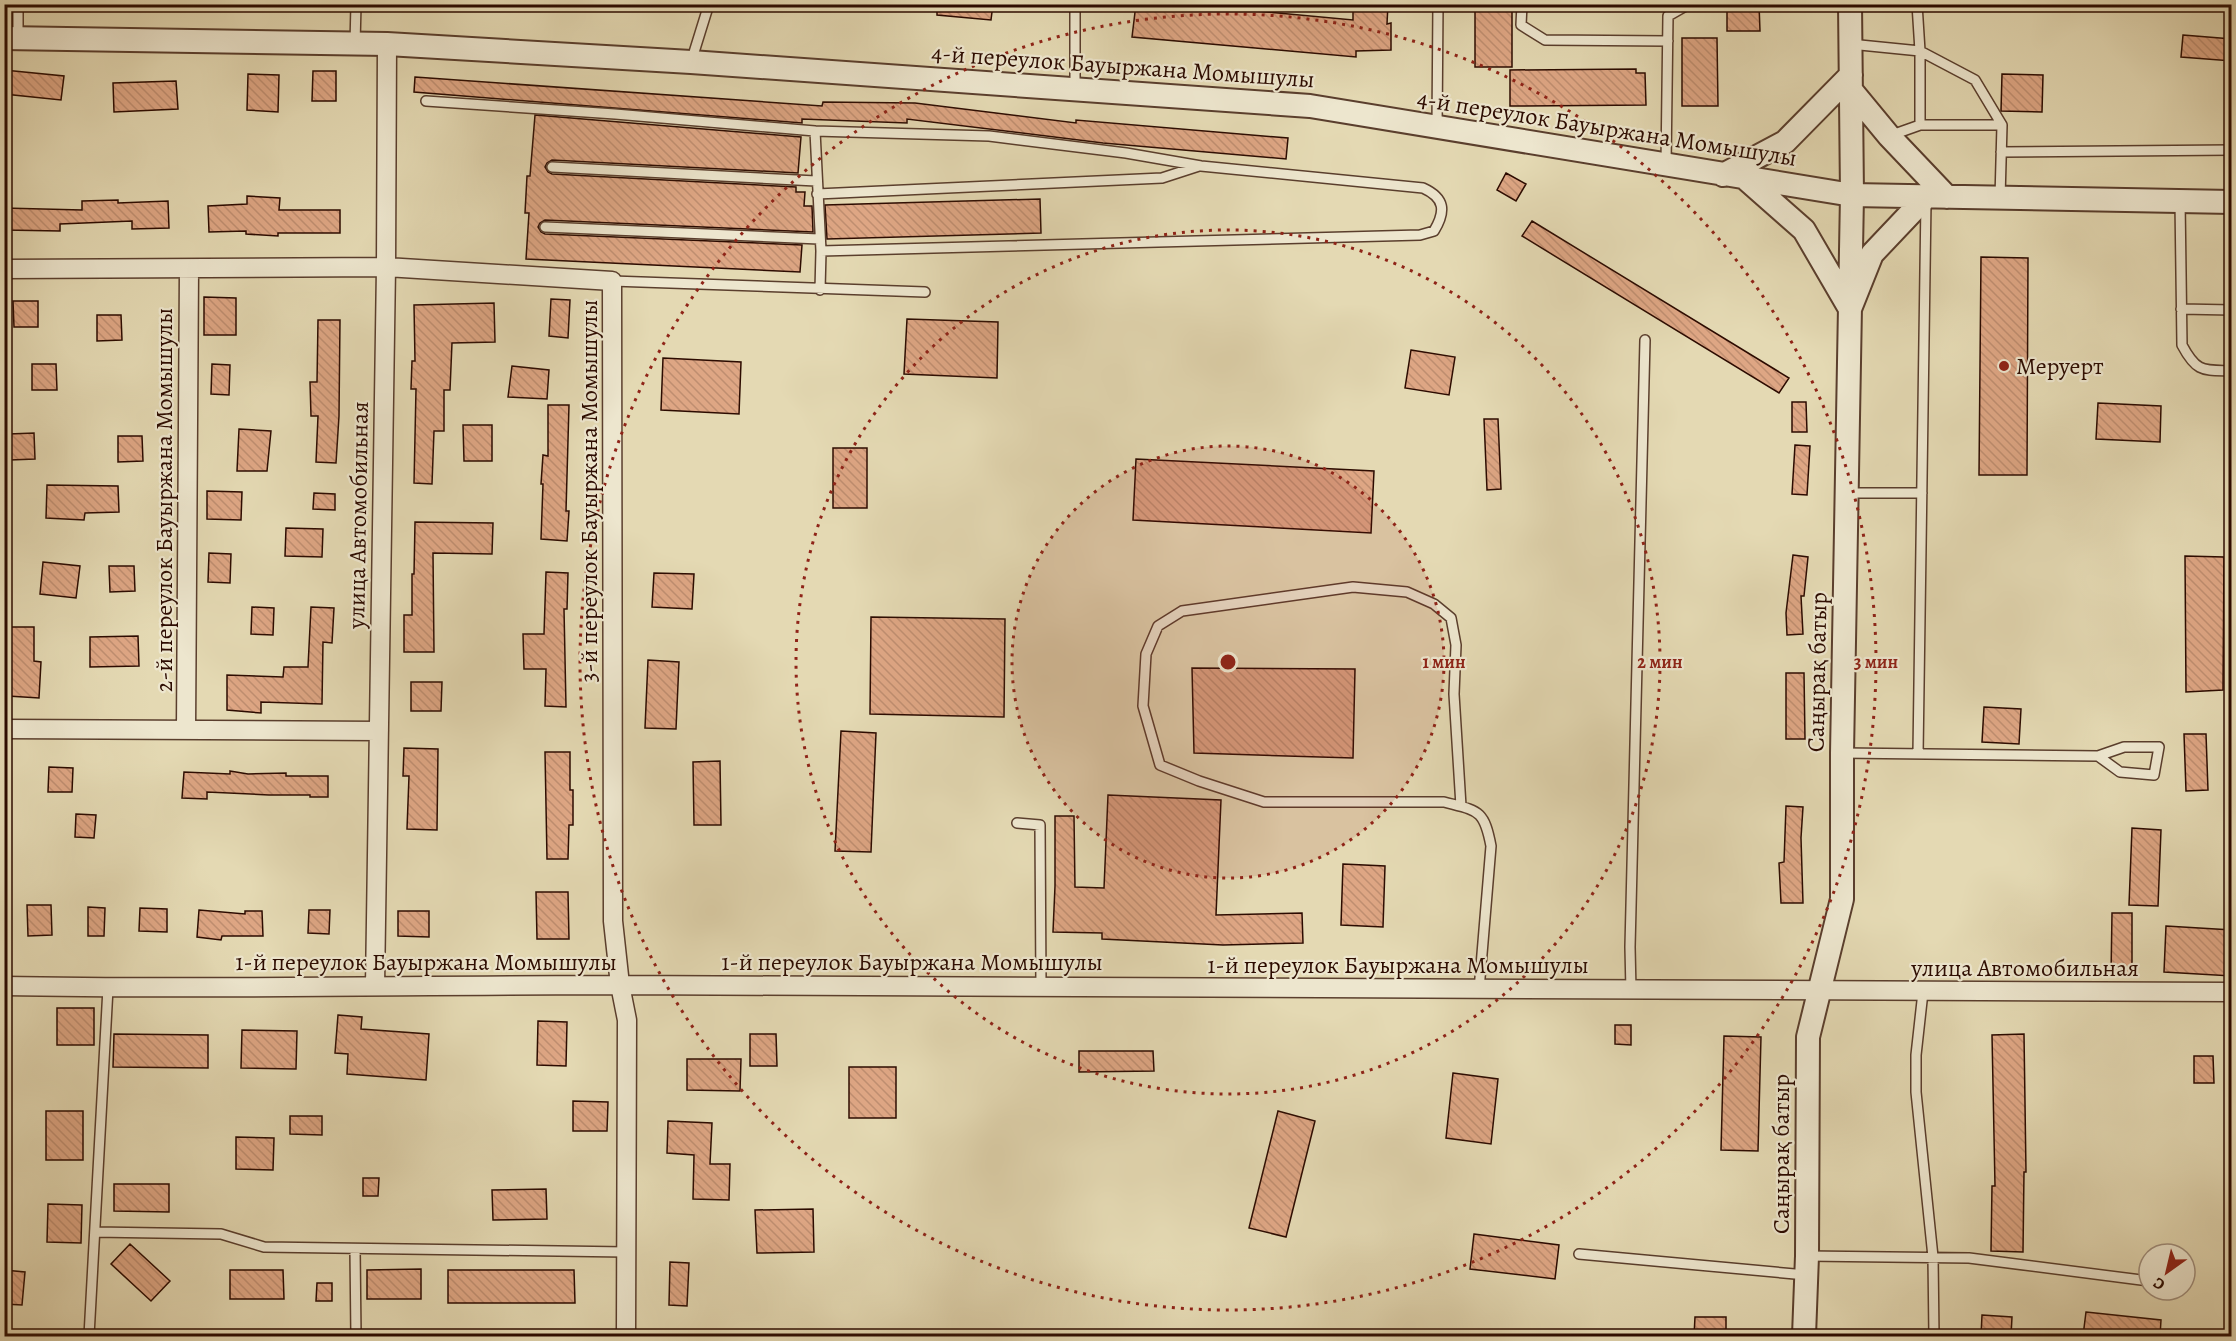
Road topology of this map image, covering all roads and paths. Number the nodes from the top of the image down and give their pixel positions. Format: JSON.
{"nodes":[{"id":1,"x":18,"y":4,"type":"edge"},
{"id":2,"x":356,"y":4,"type":"edge"},
{"id":3,"x":709,"y":4,"type":"edge"},
{"id":4,"x":1075,"y":4,"type":"edge"},
{"id":5,"x":1438,"y":4,"type":"edge"},
{"id":6,"x":1522,"y":4,"type":"edge"},
{"id":7,"x":1689,"y":4,"type":"edge"},
{"id":8,"x":1850,"y":4,"type":"edge"},
{"id":9,"x":1917,"y":4,"type":"edge"},
{"id":10,"x":11,"y":38,"type":"edge"},
{"id":11,"x":1668,"y":41,"type":"junction"},
{"id":12,"x":355,"y":44,"type":"junction"},
{"id":13,"x":387,"y":44,"type":"junction"},
{"id":14,"x":1850,"y":44,"type":"junction"},
{"id":15,"x":1920,"y":51,"type":"junction"},
{"id":16,"x":691,"y":62,"type":"junction"},
{"id":17,"x":1851,"y":82,"type":"junction"},
{"id":18,"x":1075,"y":89,"type":"junction"},
{"id":19,"x":426,"y":101,"type":"dead end"},
{"id":20,"x":1920,"y":125,"type":"junction"},
{"id":21,"x":2002,"y":125,"type":"junction"},
{"id":22,"x":1437,"y":127,"type":"junction"},
{"id":23,"x":815,"y":131,"type":"junction"},
{"id":24,"x":1889,"y":136,"type":"junction"},
{"id":25,"x":2232,"y":150,"type":"edge"},
{"id":26,"x":2001,"y":152,"type":"junction"},
{"id":27,"x":1666,"y":165,"type":"junction"},
{"id":28,"x":1201,"y":166,"type":"junction"},
{"id":29,"x":552,"y":167,"type":"dead end"},
{"id":30,"x":1734,"y":177,"type":"junction"},
{"id":31,"x":816,"y":181,"type":"junction"},
{"id":32,"x":817,"y":195,"type":"junction"},
{"id":33,"x":1852,"y":195,"type":"junction"},
{"id":34,"x":1936,"y":197,"type":"junction"},
{"id":35,"x":2000,"y":198,"type":"junction"},
{"id":36,"x":2180,"y":201,"type":"junction"},
{"id":37,"x":2232,"y":202,"type":"edge"},
{"id":38,"x":545,"y":227,"type":"dead end"},
{"id":39,"x":819,"y":239,"type":"junction"},
{"id":40,"x":821,"y":251,"type":"junction"},
{"id":41,"x":386,"y":267,"type":"junction"},
{"id":42,"x":4,"y":269,"type":"edge"},
{"id":43,"x":189,"y":269,"type":"junction"},
{"id":44,"x":612,"y":281,"type":"junction"},
{"id":45,"x":820,"y":290,"type":"junction"},
{"id":46,"x":925,"y":292,"type":"dead end"},
{"id":47,"x":1850,"y":309,"type":"junction"},
{"id":48,"x":2181,"y":309,"type":"junction"},
{"id":49,"x":2232,"y":310,"type":"edge"},
{"id":50,"x":1645,"y":340,"type":"dead end"},
{"id":51,"x":2232,"y":371,"type":"edge"},
{"id":52,"x":1847,"y":493,"type":"junction"},
{"id":53,"x":1922,"y":493,"type":"junction"},
{"id":54,"x":4,"y":729,"type":"edge"},
{"id":55,"x":186,"y":730,"type":"junction"},
{"id":56,"x":379,"y":731,"type":"junction"},
{"id":57,"x":1842,"y":753,"type":"junction"},
{"id":58,"x":1918,"y":754,"type":"junction"},
{"id":59,"x":2098,"y":756,"type":"junction"},
{"id":60,"x":1461,"y":806,"type":"junction"},
{"id":61,"x":1017,"y":823,"type":"dead end"},
{"id":62,"x":620,"y":985,"type":"junction"},
{"id":63,"x":4,"y":986,"type":"edge"},
{"id":64,"x":375,"y":986,"type":"junction"},
{"id":65,"x":1041,"y":987,"type":"junction"},
{"id":66,"x":108,"y":988,"type":"junction"},
{"id":67,"x":1479,"y":990,"type":"junction"},
{"id":68,"x":1632,"y":991,"type":"junction"},
{"id":69,"x":1819,"y":992,"type":"junction"},
{"id":70,"x":1923,"y":992,"type":"junction"},
{"id":71,"x":2232,"y":992,"type":"edge"},
{"id":72,"x":95,"y":1232,"type":"junction"},
{"id":73,"x":355,"y":1249,"type":"junction"},
{"id":74,"x":626,"y":1251,"type":"junction"},
{"id":75,"x":1579,"y":1254,"type":"dead end"},
{"id":76,"x":1933,"y":1257,"type":"junction"},
{"id":77,"x":1807,"y":1265,"type":"junction"},
{"id":78,"x":2137,"y":1279,"type":"edge"},
{"id":79,"x":89,"y":1336,"type":"edge"},
{"id":80,"x":356,"y":1336,"type":"edge"},
{"id":81,"x":626,"y":1336,"type":"edge"},
{"id":82,"x":1804,"y":1336,"type":"edge"},
{"id":83,"x":1934,"y":1336,"type":"edge"}],
"edges":[{"from":1,"to":10,"type":"lane"},
{"from":2,"to":12,"type":"lane"},
{"from":3,"to":16,"type":"lane"},
{"from":4,"to":18,"type":"lane"},
{"from":5,"to":22,"type":"lane"},
{"from":6,"to":11,"type":"lane"},
{"from":7,"to":11,"type":"lane"},
{"from":8,"to":14,"type":"street","name":"Саңырақ батыр"},
{"from":9,"to":15,"type":"lane"},
{"from":10,"to":12,"type":"street","name":"4-й переулок Бауыржана Момышулы"},
{"from":11,"to":27,"type":"lane"},
{"from":12,"to":13,"type":"street","name":"4-й переулок Бауыржана Момышулы"},
{"from":13,"to":16,"type":"street","name":"4-й переулок Бауыржана Момышулы"},
{"from":13,"to":41,"type":"street","name":"улица Автомобильная"},
{"from":14,"to":15,"type":"lane"},
{"from":14,"to":17,"type":"street","name":"Саңырақ батыр"},
{"from":15,"to":20,"type":"lane"},
{"from":15,"to":21,"type":"lane"},
{"from":16,"to":18,"type":"street","name":"4-й переулок Бауыржана Момышулы"},
{"from":17,"to":24,"type":"street"},
{"from":17,"to":30,"type":"street"},
{"from":17,"to":33,"type":"street","name":"Саңырақ батыр"},
{"from":18,"to":22,"type":"street","name":"4-й переулок Бауыржана Момышулы"},
{"from":19,"to":23,"type":"lane"},
{"from":20,"to":21,"type":"lane"},
{"from":20,"to":24,"type":"lane"},
{"from":21,"to":26,"type":"lane"},
{"from":22,"to":27,"type":"street","name":"4-й переулок Бауыржана Момышулы"},
{"from":23,"to":28,"type":"lane"},
{"from":23,"to":31,"type":"lane"},
{"from":24,"to":34,"type":"street"},
{"from":25,"to":26,"type":"lane"},
{"from":26,"to":35,"type":"lane"},
{"from":27,"to":30,"type":"street","name":"4-й переулок Бауыржана Момышулы"},
{"from":28,"to":32,"type":"lane"},
{"from":28,"to":40,"type":"lane"},
{"from":29,"to":31,"type":"lane"},
{"from":30,"to":33,"type":"street","name":"4-й переулок Бауыржана Момышулы"},
{"from":30,"to":47,"type":"street"},
{"from":31,"to":32,"type":"lane"},
{"from":32,"to":39,"type":"lane"},
{"from":33,"to":34,"type":"street","name":"4-й переулок Бауыржана Момышулы"},
{"from":33,"to":47,"type":"street","name":"Саңырақ батыр"},
{"from":34,"to":35,"type":"street","name":"4-й переулок Бауыржана Момышулы"},
{"from":34,"to":47,"type":"street"},
{"from":34,"to":53,"type":"lane"},
{"from":35,"to":36,"type":"street","name":"4-й переулок Бауыржана Момышулы"},
{"from":36,"to":37,"type":"street","name":"4-й переулок Бауыржана Момышулы"},
{"from":36,"to":48,"type":"lane"},
{"from":38,"to":39,"type":"lane"},
{"from":39,"to":40,"type":"lane"},
{"from":40,"to":45,"type":"lane"},
{"from":41,"to":43,"type":"street","name":"3-й переулок Бауыржана Момышулы"},
{"from":41,"to":44,"type":"street","name":"3-й переулок Бауыржана Момышулы"},
{"from":41,"to":56,"type":"street","name":"улица Автомобильная"},
{"from":42,"to":43,"type":"street","name":"3-й переулок Бауыржана Момышулы"},
{"from":43,"to":55,"type":"street","name":"2-й переулок Бауыржана Момышулы"},
{"from":44,"to":45,"type":"lane"},
{"from":44,"to":62,"type":"street","name":"3-й переулок Бауыржана Момышулы"},
{"from":45,"to":46,"type":"lane"},
{"from":47,"to":52,"type":"street","name":"Саңырақ батыр"},
{"from":48,"to":49,"type":"lane"},
{"from":48,"to":51,"type":"lane"},
{"from":50,"to":68,"type":"lane"},
{"from":52,"to":53,"type":"lane"},
{"from":52,"to":57,"type":"street","name":"Саңырақ батыр"},
{"from":53,"to":58,"type":"lane"},
{"from":54,"to":55,"type":"street"},
{"from":55,"to":56,"type":"street"},
{"from":56,"to":64,"type":"street","name":"улица Автомобильная"},
{"from":57,"to":58,"type":"lane"},
{"from":57,"to":69,"type":"street","name":"Саңырақ батыр"},
{"from":58,"to":59,"type":"lane"},
{"from":59,"to":59,"type":"lane"},
{"from":60,"to":60,"type":"lane"},
{"from":60,"to":67,"type":"lane"},
{"from":61,"to":65,"type":"lane"},
{"from":62,"to":64,"type":"street","name":"1-й переулок Бауыржана Момышулы"},
{"from":62,"to":65,"type":"street","name":"1-й переулок Бауыржана Момышулы"},
{"from":62,"to":74,"type":"street","name":"3-й переулок Бауыржана Момышулы"},
{"from":63,"to":66,"type":"street","name":"1-й переулок Бауыржана Момышулы"},
{"from":64,"to":66,"type":"street","name":"1-й переулок Бауыржана Момышулы"},
{"from":65,"to":67,"type":"street","name":"1-й переулок Бауыржана Момышулы"},
{"from":66,"to":72,"type":"lane"},
{"from":67,"to":68,"type":"street","name":"1-й переулок Бауыржана Момышулы"},
{"from":68,"to":69,"type":"street","name":"1-й переулок Бауыржана Момышулы"},
{"from":69,"to":70,"type":"street","name":"улица Автомобильная"},
{"from":69,"to":77,"type":"street","name":"Саңырақ батыр"},
{"from":70,"to":71,"type":"street","name":"улица Автомобильная"},
{"from":70,"to":76,"type":"lane"},
{"from":72,"to":73,"type":"lane"},
{"from":72,"to":79,"type":"lane"},
{"from":73,"to":74,"type":"lane"},
{"from":73,"to":80,"type":"lane"},
{"from":74,"to":81,"type":"street","name":"3-й переулок Бауыржана Момышулы"},
{"from":75,"to":77,"type":"lane"},
{"from":76,"to":77,"type":"lane"},
{"from":76,"to":78,"type":"lane"},
{"from":76,"to":83,"type":"lane"},
{"from":77,"to":82,"type":"street","name":"Саңырақ батыр"}]}
